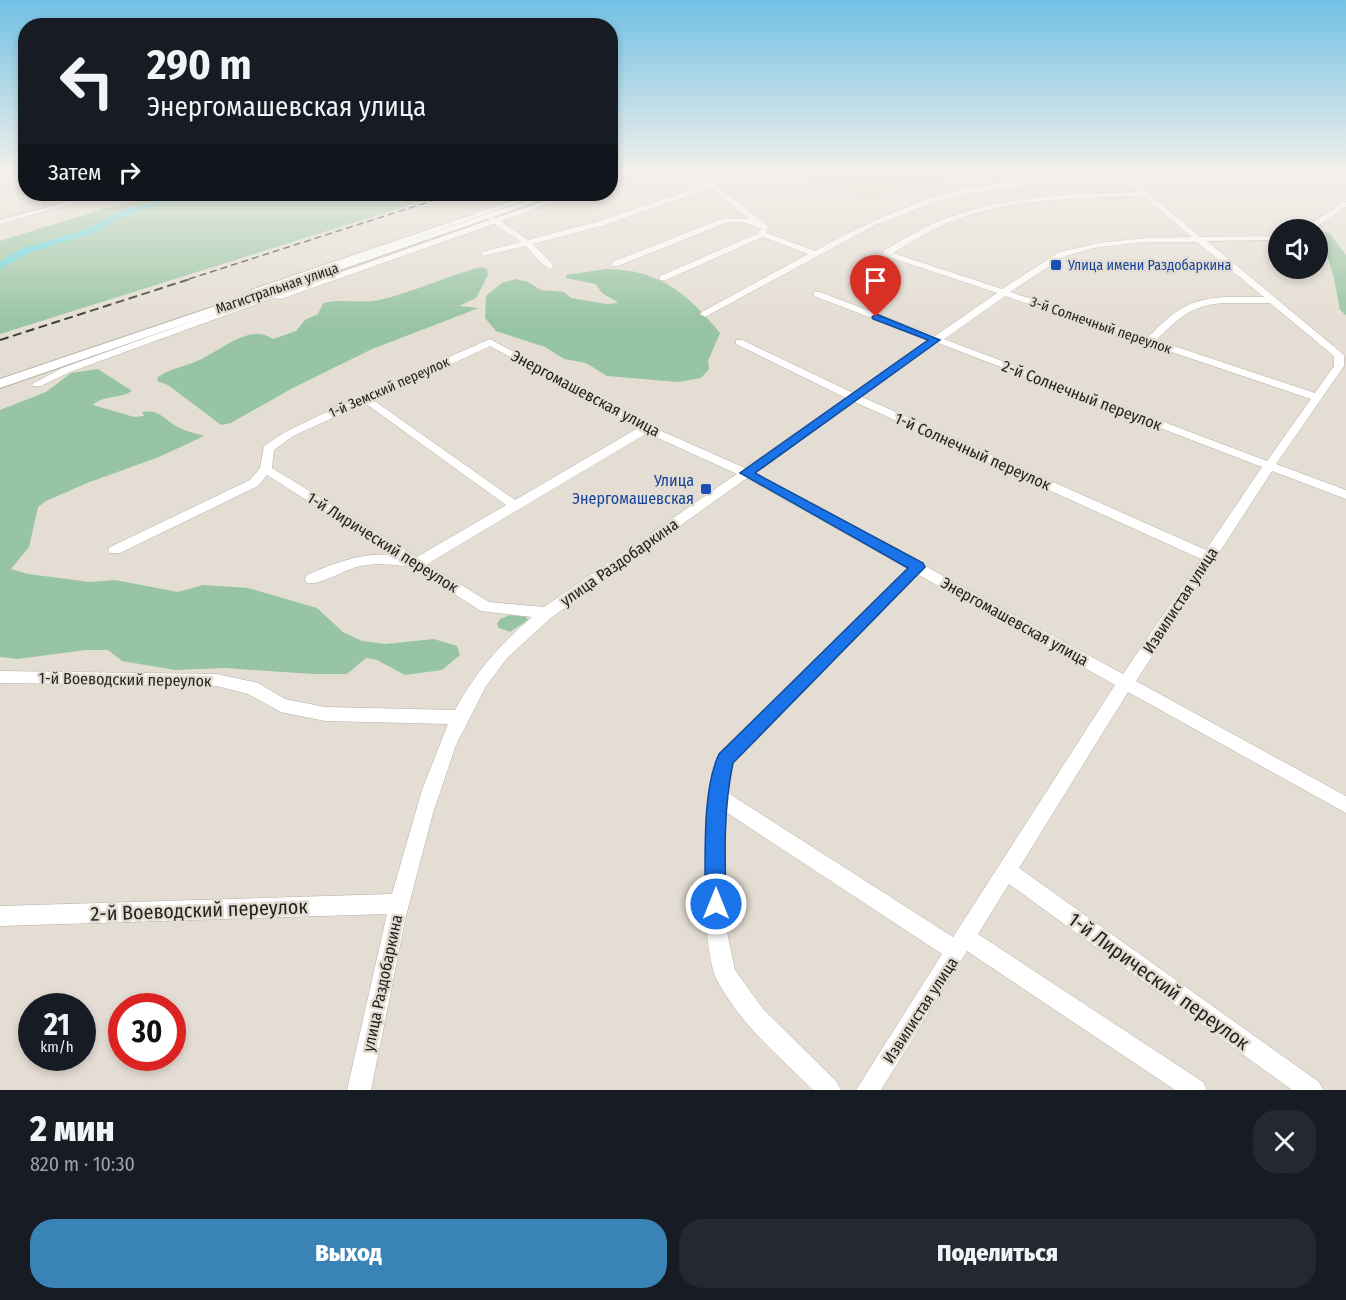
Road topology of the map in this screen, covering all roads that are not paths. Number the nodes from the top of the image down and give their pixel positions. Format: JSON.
{"nodes":[{"id":1,"x":465,"y":223,"type":"edge"},
{"id":2,"x":495,"y":223,"type":"edge"},
{"id":3,"x":605,"y":223,"type":"edge"},
{"id":4,"x":720,"y":223,"type":"edge"},
{"id":5,"x":750,"y":223,"type":"edge"},
{"id":6,"x":756,"y":223,"type":"edge"},
{"id":7,"x":872,"y":223,"type":"edge"},
{"id":8,"x":941,"y":223,"type":"edge"},
{"id":9,"x":1179,"y":223,"type":"edge"},
{"id":10,"x":762,"y":228,"type":"junction"},
{"id":11,"x":1268,"y":238,"type":"edge"},
{"id":12,"x":1200,"y":240,"type":"junction"},
{"id":13,"x":527,"y":243,"type":"junction"},
{"id":14,"x":485,"y":254,"type":"dead end"},
{"id":15,"x":815,"y":254,"type":"junction"},
{"id":16,"x":615,"y":264,"type":"dead end"},
{"id":17,"x":550,"y":266,"type":"dead end"},
{"id":18,"x":663,"y":278,"type":"dead end"},
{"id":19,"x":270,"y":289,"type":"junction"},
{"id":20,"x":1004,"y":292,"type":"junction"},
{"id":21,"x":817,"y":294,"type":"dead end"},
{"id":22,"x":1273,"y":300,"type":"junction"},
{"id":23,"x":705,"y":314,"type":"dead end"},
{"id":24,"x":935,"y":340,"type":"junction"},
{"id":25,"x":1150,"y":341,"type":"junction"},
{"id":26,"x":490,"y":342,"type":"joint"},
{"id":27,"x":739,"y":342,"type":"dead end"},
{"id":28,"x":0,"y":384,"type":"edge"},
{"id":29,"x":37,"y":384,"type":"dead end"},
{"id":30,"x":853,"y":397,"type":"junction"},
{"id":31,"x":364,"y":398,"type":"junction"},
{"id":32,"x":1316,"y":398,"type":"junction"},
{"id":33,"x":646,"y":428,"type":"junction"},
{"id":34,"x":1269,"y":466,"type":"junction"},
{"id":35,"x":266,"y":469,"type":"junction"},
{"id":36,"x":746,"y":473,"type":"junction"},
{"id":37,"x":1346,"y":495,"type":"edge"},
{"id":38,"x":514,"y":505,"type":"junction"},
{"id":39,"x":115,"y":550,"type":"dead end"},
{"id":40,"x":1209,"y":557,"type":"junction"},
{"id":41,"x":418,"y":563,"type":"junction"},
{"id":42,"x":918,"y":567,"type":"junction"},
{"id":43,"x":312,"y":579,"type":"dead end"},
{"id":44,"x":547,"y":613,"type":"junction"},
{"id":45,"x":0,"y":678,"type":"edge"},
{"id":46,"x":1125,"y":683,"type":"junction"},
{"id":47,"x":460,"y":717,"type":"junction"},
{"id":48,"x":719,"y":797,"type":"junction"},
{"id":49,"x":1346,"y":804,"type":"edge"},
{"id":50,"x":1008,"y":872,"type":"junction"},
{"id":51,"x":399,"y":904,"type":"junction"},
{"id":52,"x":0,"y":916,"type":"edge"},
{"id":53,"x":962,"y":944,"type":"junction"},
{"id":54,"x":358,"y":1090,"type":"edge"},
{"id":55,"x":829,"y":1090,"type":"edge"},
{"id":56,"x":868,"y":1090,"type":"edge"},
{"id":57,"x":1195,"y":1090,"type":"edge"},
{"id":58,"x":1311,"y":1090,"type":"edge"}],
"edges":[{"from":1,"to":19,"type":"main road","name":"Магистральная улица"},
{"from":2,"to":13,"type":"street"},
{"from":3,"to":13,"type":"street"},
{"from":4,"to":16,"type":"street"},
{"from":5,"to":10,"type":"street"},
{"from":6,"to":10,"type":"street"},
{"from":7,"to":15,"type":"street"},
{"from":8,"to":20,"type":"street","name":"3-й Солнечный переулок"},
{"from":9,"to":12,"type":"street","name":"Извилистая улица"},
{"from":10,"to":15,"type":"street"},
{"from":10,"to":18,"type":"street"},
{"from":11,"to":12,"type":"street","name":"улица Раздобаркина"},
{"from":12,"to":20,"type":"street","name":"улица Раздобаркина"},
{"from":12,"to":22,"type":"street","name":"Извилистая улица"},
{"from":13,"to":14,"type":"street"},
{"from":13,"to":17,"type":"street"},
{"from":15,"to":23,"type":"street"},
{"from":19,"to":28,"type":"main road","name":"Магистральная улица"},
{"from":19,"to":29,"type":"street"},
{"from":20,"to":24,"type":"street","name":"улица Раздобаркина"},
{"from":20,"to":25,"type":"street","name":"3-й Солнечный переулок"},
{"from":21,"to":24,"type":"street","name":"2-й Солнечный переулок"},
{"from":22,"to":25,"type":"street"},
{"from":22,"to":32,"type":"street","name":"Извилистая улица"},
{"from":24,"to":30,"type":"street","name":"улица Раздобаркина"},
{"from":24,"to":34,"type":"street","name":"2-й Солнечный переулок"},
{"from":25,"to":32,"type":"street","name":"3-й Солнечный переулок"},
{"from":26,"to":31,"type":"street","name":"1-й Земский переулок"},
{"from":26,"to":33,"type":"street","name":"Энергомашевская улица"},
{"from":27,"to":30,"type":"street","name":"1-й Солнечный переулок"},
{"from":30,"to":36,"type":"street","name":"улица Раздобаркина"},
{"from":30,"to":40,"type":"street","name":"1-й Солнечный переулок"},
{"from":31,"to":35,"type":"street","name":"1-й Земский переулок"},
{"from":31,"to":38,"type":"street"},
{"from":32,"to":34,"type":"street","name":"Извилистая улица"},
{"from":33,"to":36,"type":"street","name":"Энергомашевская улица"},
{"from":33,"to":38,"type":"street"},
{"from":34,"to":37,"type":"street","name":"2-й Солнечный переулок"},
{"from":34,"to":40,"type":"street","name":"Извилистая улица"},
{"from":35,"to":39,"type":"street"},
{"from":35,"to":41,"type":"street","name":"1-й Лирический переулок"},
{"from":36,"to":42,"type":"street","name":"Энергомашевская улица"},
{"from":36,"to":44,"type":"street","name":"улица Раздобаркина"},
{"from":38,"to":41,"type":"street"},
{"from":40,"to":46,"type":"street","name":"Извилистая улица"},
{"from":41,"to":43,"type":"street"},
{"from":41,"to":44,"type":"street","name":"1-й Лирический переулок"},
{"from":42,"to":46,"type":"street","name":"Энергомашевская улица"},
{"from":42,"to":48,"type":"street"},
{"from":44,"to":47,"type":"street","name":"улица Раздобаркина"},
{"from":45,"to":47,"type":"street","name":"1-й Воеводский переулок"},
{"from":46,"to":49,"type":"street","name":"Энергомашевская улица"},
{"from":46,"to":50,"type":"street","name":"Извилистая улица"},
{"from":47,"to":51,"type":"street","name":"улица Раздобаркина"},
{"from":48,"to":53,"type":"street"},
{"from":48,"to":55,"type":"street"},
{"from":50,"to":53,"type":"street","name":"Извилистая улица"},
{"from":50,"to":58,"type":"street","name":"1-й Лирический переулок"},
{"from":51,"to":52,"type":"street","name":"2-й Воеводский переулок"},
{"from":51,"to":54,"type":"street","name":"улица Раздобаркина"},
{"from":53,"to":56,"type":"street","name":"Извилистая улица"},
{"from":53,"to":57,"type":"street"}]}
